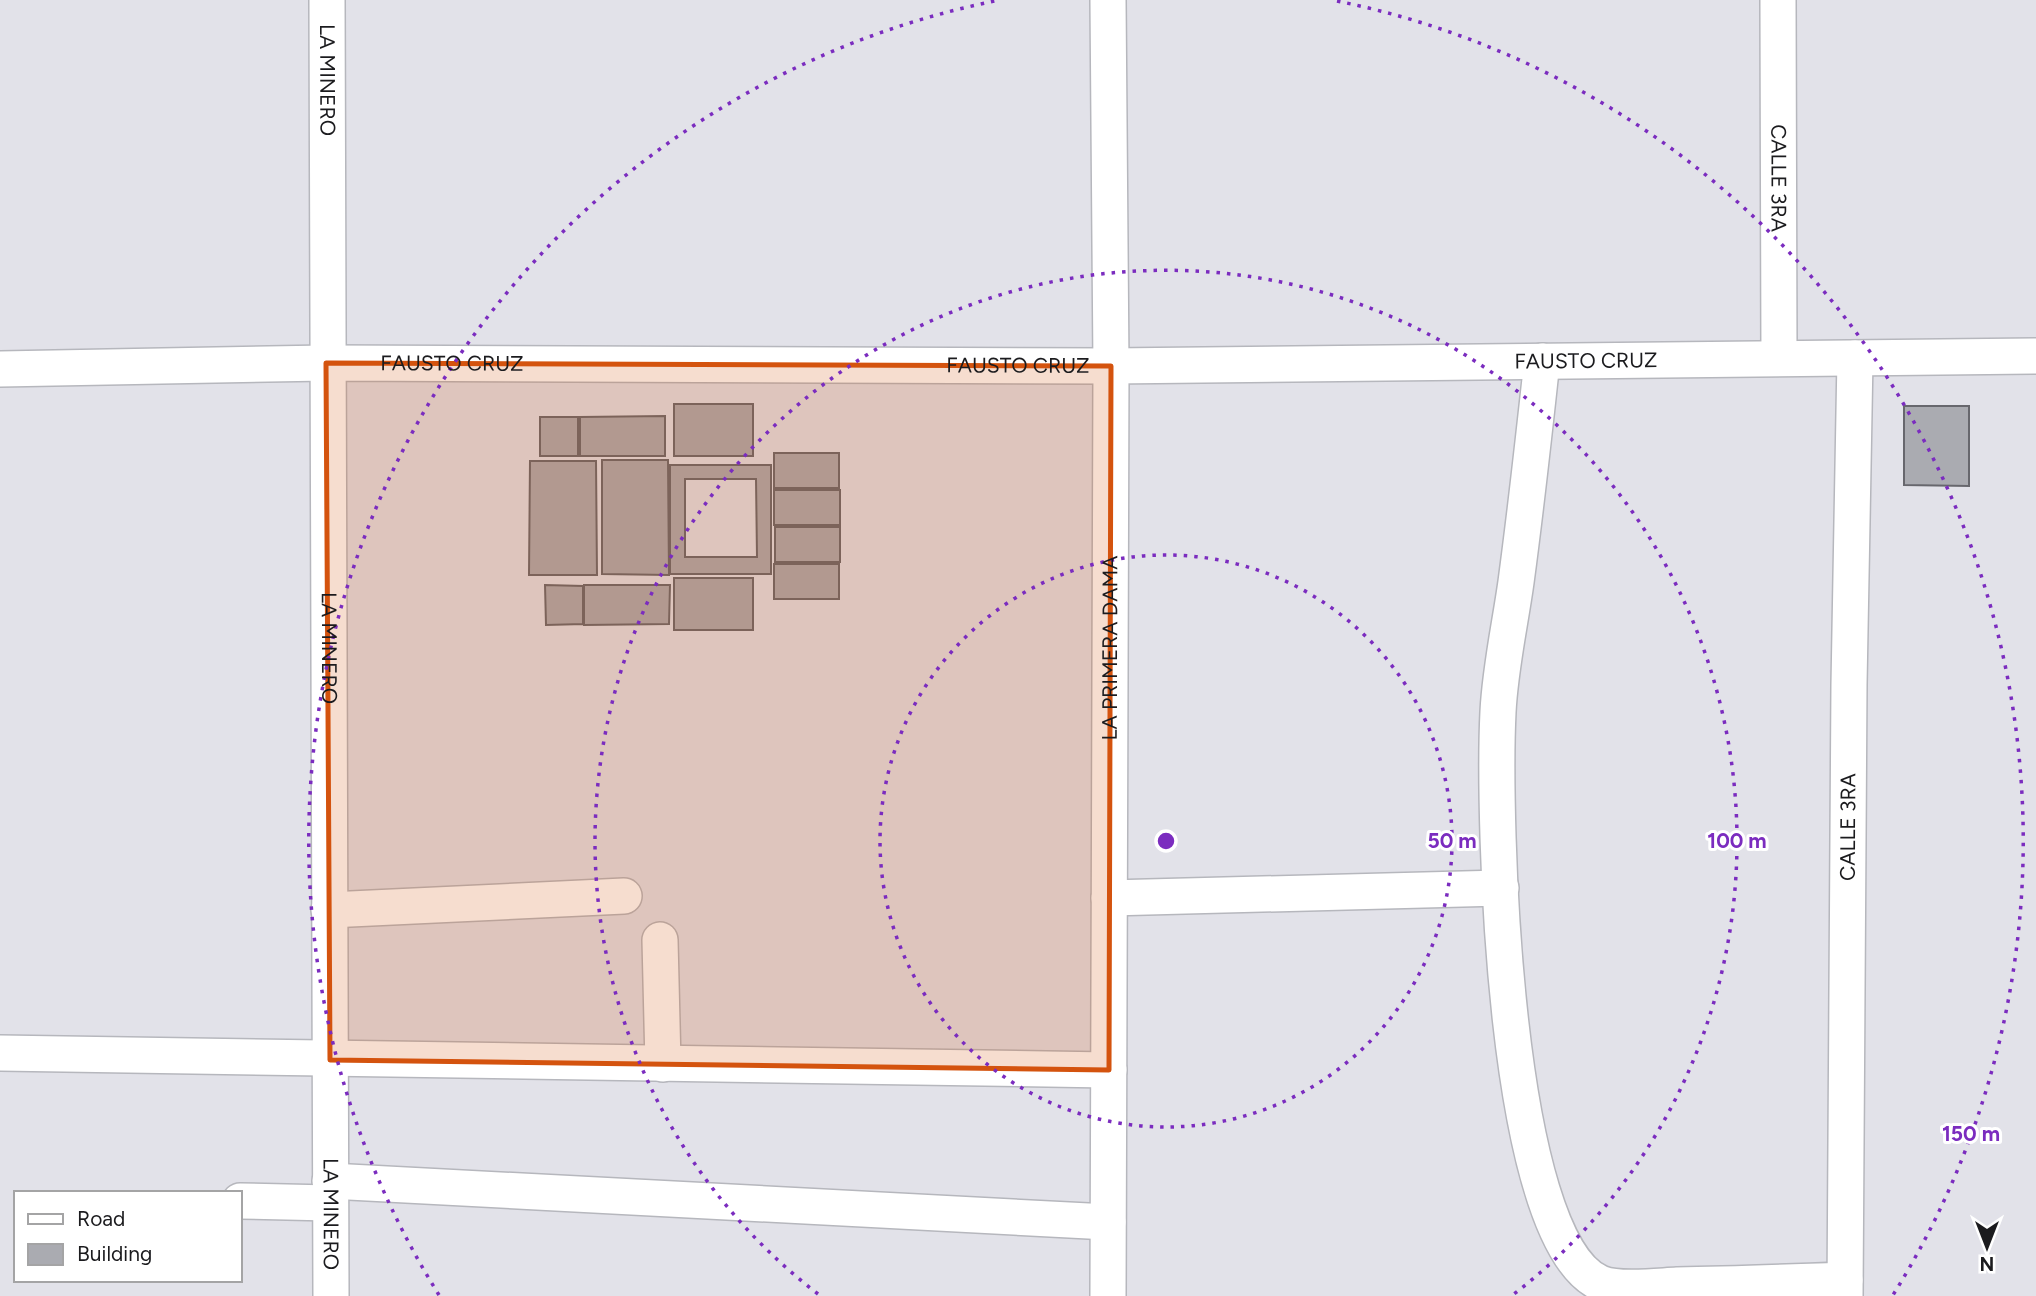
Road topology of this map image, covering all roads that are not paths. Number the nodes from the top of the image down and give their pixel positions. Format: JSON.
{"nodes":[{"id":1,"x":327,"y":0,"type":"edge"},
{"id":2,"x":1108,"y":0,"type":"edge"},
{"id":3,"x":1778,"y":0,"type":"edge"},
{"id":4,"x":2036,"y":356,"type":"edge"},
{"id":5,"x":1779,"y":358,"type":"junction"},
{"id":6,"x":1855,"y":358,"type":"junction"},
{"id":7,"x":1542,"y":361,"type":"junction"},
{"id":8,"x":326,"y":363,"type":"junction"},
{"id":9,"x":1111,"y":366,"type":"junction"},
{"id":10,"x":0,"y":369,"type":"edge"},
{"id":11,"x":1501,"y":888,"type":"junction"},
{"id":12,"x":624,"y":896,"type":"dead end"},
{"id":13,"x":1109,"y":898,"type":"junction"},
{"id":14,"x":329,"y":910,"type":"junction"},
{"id":15,"x":660,"y":940,"type":"dead end"},
{"id":16,"x":0,"y":1053,"type":"edge"},
{"id":17,"x":330,"y":1060,"type":"junction"},
{"id":18,"x":663,"y":1064,"type":"junction"},
{"id":19,"x":1109,"y":1070,"type":"junction"},
{"id":20,"x":330,"y":1192,"type":"junction"},
{"id":21,"x":242,"y":1201,"type":"edge"},
{"id":22,"x":1108,"y":1222,"type":"junction"},
{"id":23,"x":1845,"y":1288,"type":"edge"},
{"id":24,"x":331,"y":1296,"type":"edge"},
{"id":25,"x":1108,"y":1296,"type":"edge"}],
"edges":[{"from":1,"to":8,"type":"street","name":"LA MINERO"},
{"from":2,"to":9,"type":"street","name":"LA PRIMERA DAMA"},
{"from":3,"to":5,"type":"street","name":"CALLE 3RA"},
{"from":4,"to":6,"type":"street","name":"FAUSTO CRUZ"},
{"from":5,"to":6,"type":"street","name":"FAUSTO CRUZ"},
{"from":5,"to":7,"type":"street","name":"FAUSTO CRUZ"},
{"from":6,"to":23,"type":"street","name":"CALLE 3RA"},
{"from":7,"to":9,"type":"street","name":"FAUSTO CRUZ"},
{"from":7,"to":11,"type":"street"},
{"from":8,"to":9,"type":"street","name":"FAUSTO CRUZ"},
{"from":8,"to":10,"type":"street","name":"FAUSTO CRUZ"},
{"from":8,"to":14,"type":"street","name":"LA MINERO"},
{"from":9,"to":13,"type":"street","name":"LA PRIMERA DAMA"},
{"from":11,"to":13,"type":"street"},
{"from":11,"to":23,"type":"street"},
{"from":12,"to":14,"type":"street"},
{"from":13,"to":19,"type":"street","name":"LA PRIMERA DAMA"},
{"from":14,"to":17,"type":"street","name":"LA MINERO"},
{"from":15,"to":18,"type":"street"},
{"from":16,"to":17,"type":"street"},
{"from":17,"to":18,"type":"street"},
{"from":17,"to":20,"type":"street","name":"LA MINERO"},
{"from":18,"to":19,"type":"street"},
{"from":19,"to":22,"type":"street","name":"LA PRIMERA DAMA"},
{"from":20,"to":21,"type":"street"},
{"from":20,"to":22,"type":"street"},
{"from":20,"to":24,"type":"street","name":"LA MINERO"},
{"from":22,"to":25,"type":"street","name":"LA PRIMERA DAMA"}]}
